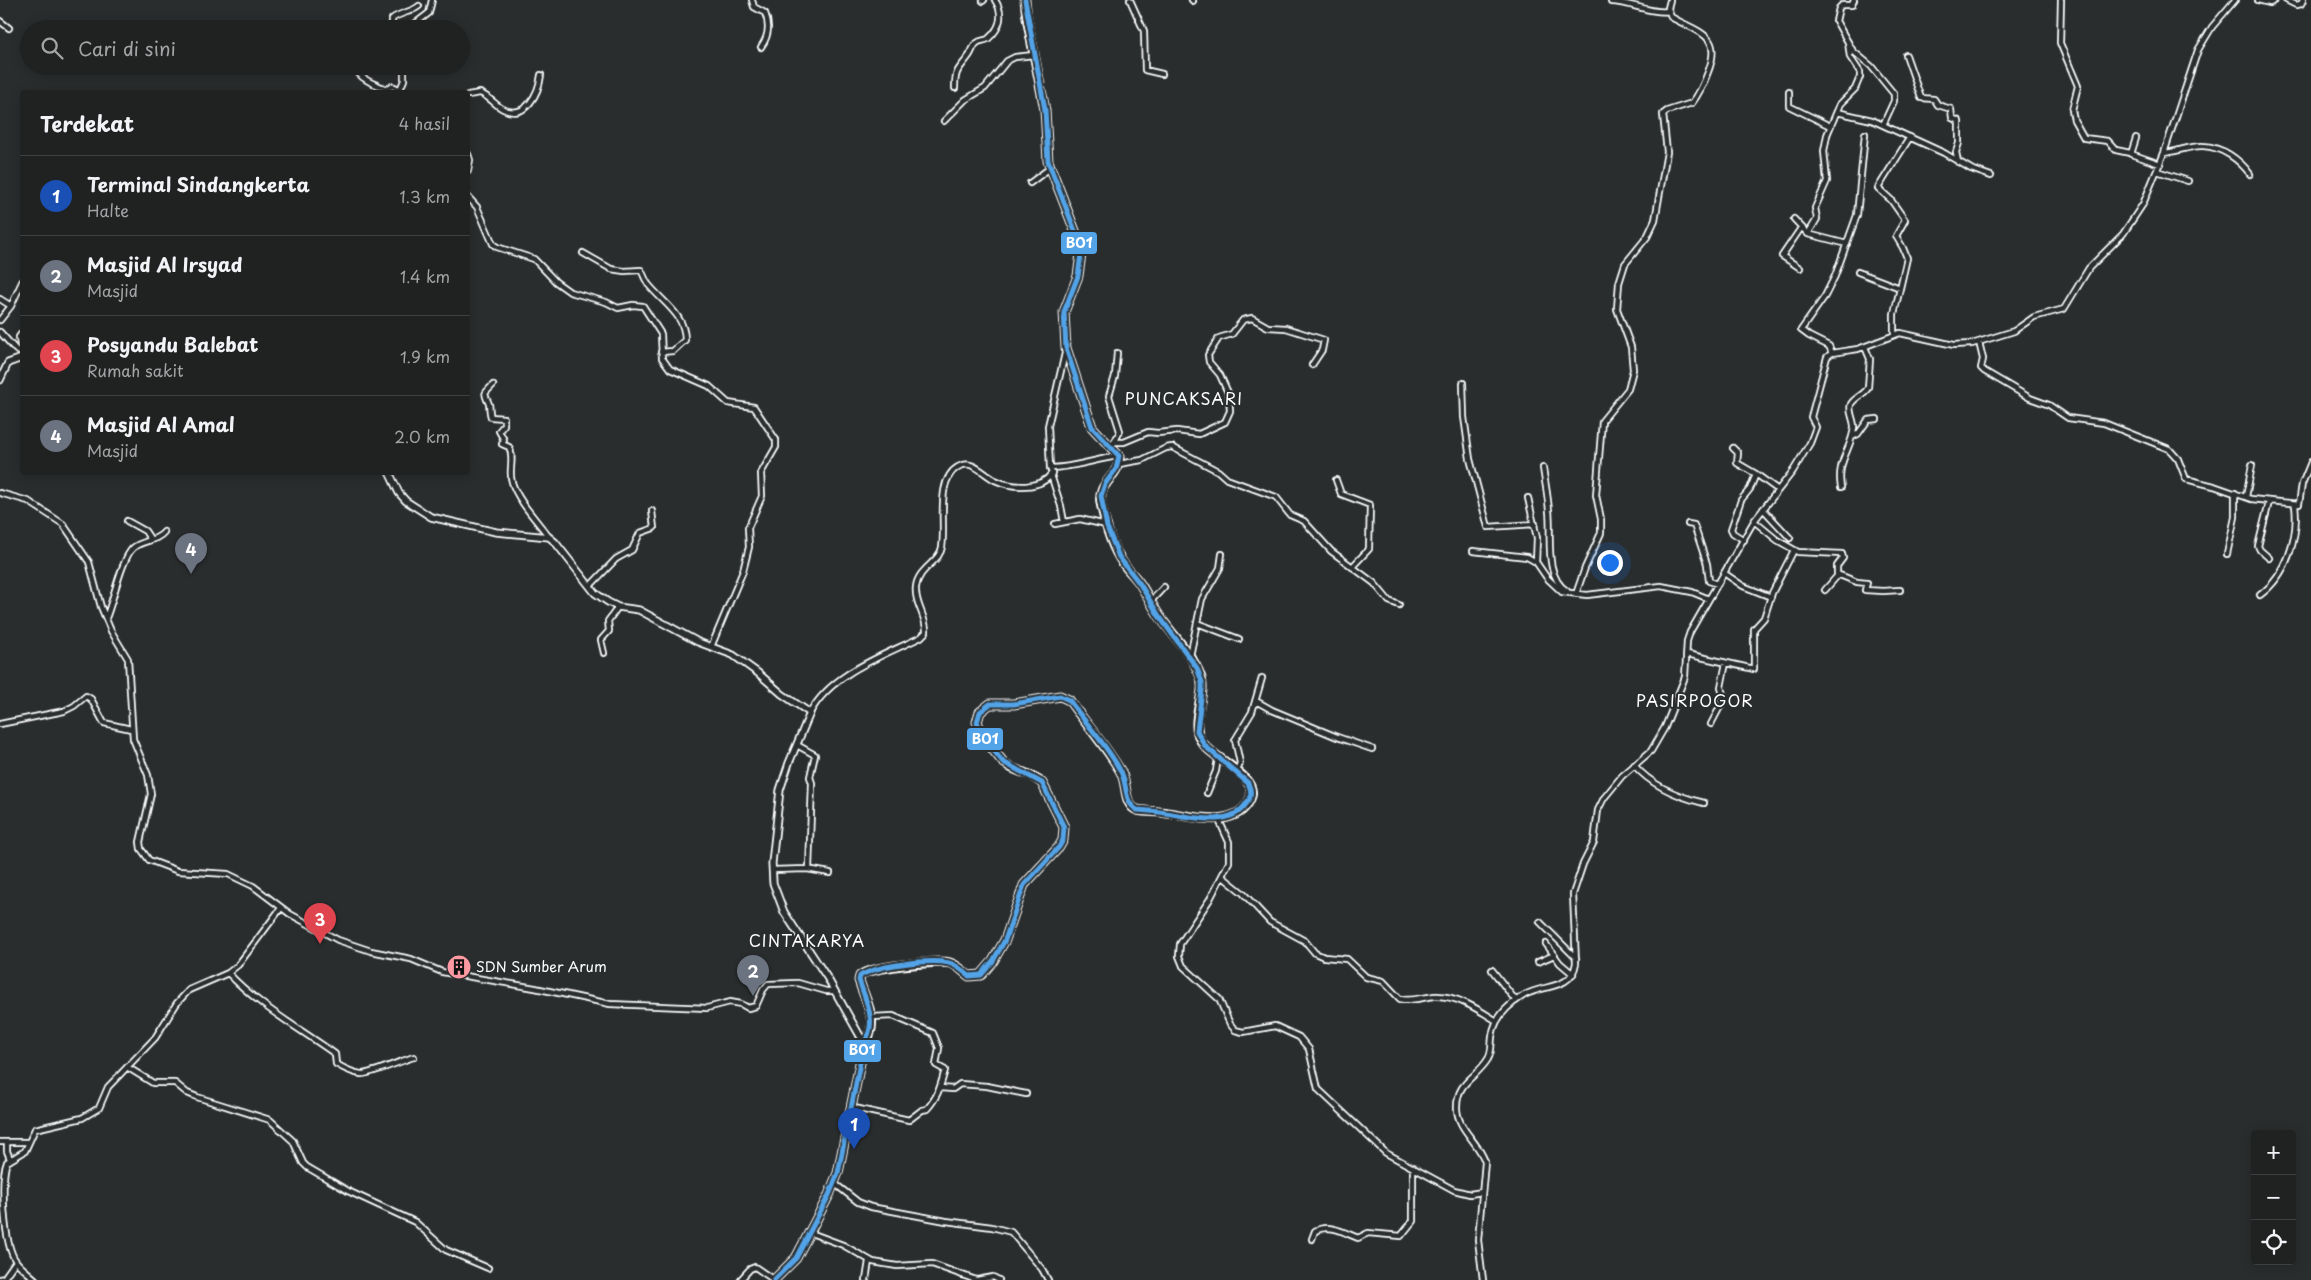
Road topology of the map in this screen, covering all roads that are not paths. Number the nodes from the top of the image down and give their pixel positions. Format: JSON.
{"nodes":[{"id":1,"x":432,"y":0,"type":"edge"},
{"id":2,"x":752,"y":0,"type":"edge"},
{"id":3,"x":995,"y":0,"type":"edge"},
{"id":4,"x":1025,"y":0,"type":"edge"},
{"id":5,"x":1130,"y":0,"type":"edge"},
{"id":6,"x":1670,"y":0,"type":"edge"},
{"id":7,"x":1854,"y":0,"type":"edge"},
{"id":8,"x":2060,"y":0,"type":"edge"},
{"id":9,"x":2235,"y":0,"type":"edge"},
{"id":10,"x":2258,"y":0,"type":"edge"},
{"id":11,"x":2275,"y":0,"type":"edge"},
{"id":12,"x":2286,"y":0,"type":"edge"},
{"id":13,"x":2303,"y":0,"type":"edge"},
{"id":14,"x":1611,"y":2,"type":"dead end"},
{"id":15,"x":419,"y":6,"type":"dead end"},
{"id":16,"x":1669,"y":11,"type":"junction"},
{"id":17,"x":392,"y":20,"type":"edge"},
{"id":18,"x":421,"y":20,"type":"edge"},
{"id":19,"x":0,"y":21,"type":"edge"},
{"id":20,"x":9,"y":28,"type":"dead end"},
{"id":21,"x":1848,"y":42,"type":"junction"},
{"id":22,"x":761,"y":47,"type":"dead end"},
{"id":23,"x":1034,"y":55,"type":"junction"},
{"id":24,"x":1906,"y":55,"type":"dead end"},
{"id":25,"x":1162,"y":74,"type":"dead end"},
{"id":26,"x":360,"y":75,"type":"edge"},
{"id":27,"x":404,"y":75,"type":"edge"},
{"id":28,"x":540,"y":75,"type":"dead end"},
{"id":29,"x":955,"y":88,"type":"dead end"},
{"id":30,"x":398,"y":90,"type":"edge"},
{"id":31,"x":399,"y":90,"type":"edge"},
{"id":32,"x":1789,"y":92,"type":"dead end"},
{"id":33,"x":470,"y":95,"type":"edge"},
{"id":34,"x":1836,"y":112,"type":"junction"},
{"id":35,"x":944,"y":121,"type":"dead end"},
{"id":36,"x":1883,"y":125,"type":"junction"},
{"id":37,"x":1830,"y":126,"type":"junction"},
{"id":38,"x":1865,"y":134,"type":"dead end"},
{"id":39,"x":1910,"y":137,"type":"junction"},
{"id":40,"x":2136,"y":138,"type":"dead end"},
{"id":41,"x":2130,"y":153,"type":"junction"},
{"id":42,"x":2164,"y":153,"type":"junction"},
{"id":43,"x":1958,"y":162,"type":"junction"},
{"id":44,"x":2160,"y":164,"type":"junction"},
{"id":45,"x":1050,"y":168,"type":"junction"},
{"id":46,"x":2157,"y":171,"type":"junction"},
{"id":47,"x":2250,"y":174,"type":"dead end"},
{"id":48,"x":1990,"y":176,"type":"dead end"},
{"id":49,"x":2188,"y":181,"type":"dead end"},
{"id":50,"x":1030,"y":183,"type":"dead end"},
{"id":51,"x":470,"y":200,"type":"edge"},
{"id":52,"x":1794,"y":219,"type":"dead end"},
{"id":53,"x":1801,"y":228,"type":"junction"},
{"id":54,"x":1808,"y":234,"type":"junction"},
{"id":55,"x":1847,"y":244,"type":"junction"},
{"id":56,"x":583,"y":253,"type":"dead end"},
{"id":57,"x":1800,"y":268,"type":"dead end"},
{"id":58,"x":1858,"y":272,"type":"dead end"},
{"id":59,"x":20,"y":286,"type":"edge"},
{"id":60,"x":1900,"y":288,"type":"junction"},
{"id":61,"x":0,"y":299,"type":"edge"},
{"id":62,"x":11,"y":306,"type":"junction"},
{"id":63,"x":0,"y":320,"type":"edge"},
{"id":64,"x":0,"y":332,"type":"edge"},
{"id":65,"x":1894,"y":334,"type":"junction"},
{"id":66,"x":1979,"y":342,"type":"junction"},
{"id":67,"x":1865,"y":347,"type":"junction"},
{"id":68,"x":1066,"y":348,"type":"junction"},
{"id":69,"x":661,"y":352,"type":"junction"},
{"id":70,"x":20,"y":353,"type":"edge"},
{"id":71,"x":1116,"y":353,"type":"dead end"},
{"id":72,"x":1832,"y":353,"type":"junction"},
{"id":73,"x":20,"y":356,"type":"edge"},
{"id":74,"x":1312,"y":365,"type":"dead end"},
{"id":75,"x":0,"y":380,"type":"edge"},
{"id":76,"x":1463,"y":383,"type":"dead end"},
{"id":77,"x":493,"y":385,"type":"dead end"},
{"id":78,"x":1877,"y":419,"type":"dead end"},
{"id":79,"x":1852,"y":437,"type":"junction"},
{"id":80,"x":1113,"y":444,"type":"junction"},
{"id":81,"x":1733,"y":448,"type":"dead end"},
{"id":82,"x":1118,"y":456,"type":"junction"},
{"id":83,"x":2311,"y":462,"type":"edge"},
{"id":84,"x":1119,"y":464,"type":"junction"},
{"id":85,"x":2252,"y":465,"type":"dead end"},
{"id":86,"x":1050,"y":468,"type":"junction"},
{"id":87,"x":1542,"y":468,"type":"dead end"},
{"id":88,"x":1756,"y":474,"type":"junction"},
{"id":89,"x":390,"y":475,"type":"edge"},
{"id":90,"x":1051,"y":475,"type":"junction"},
{"id":91,"x":1336,"y":480,"type":"dead end"},
{"id":92,"x":1841,"y":487,"type":"dead end"},
{"id":93,"x":1778,"y":490,"type":"junction"},
{"id":94,"x":0,"y":494,"type":"edge"},
{"id":95,"x":2235,"y":494,"type":"junction"},
{"id":96,"x":2246,"y":497,"type":"junction"},
{"id":97,"x":1528,"y":498,"type":"dead end"},
{"id":98,"x":2269,"y":502,"type":"junction"},
{"id":99,"x":2295,"y":505,"type":"junction"},
{"id":100,"x":1763,"y":509,"type":"junction"},
{"id":101,"x":652,"y":512,"type":"dead end"},
{"id":102,"x":127,"y":521,"type":"dead end"},
{"id":103,"x":1754,"y":521,"type":"junction"},
{"id":104,"x":1064,"y":522,"type":"junction"},
{"id":105,"x":1055,"y":524,"type":"dead end"},
{"id":106,"x":1534,"y":524,"type":"junction"},
{"id":107,"x":1688,"y":524,"type":"dead end"},
{"id":108,"x":1108,"y":525,"type":"junction"},
{"id":109,"x":164,"y":532,"type":"dead end"},
{"id":110,"x":549,"y":538,"type":"junction"},
{"id":111,"x":1790,"y":538,"type":"dead end"},
{"id":112,"x":151,"y":540,"type":"junction"},
{"id":113,"x":1744,"y":540,"type":"junction"},
{"id":114,"x":1794,"y":550,"type":"junction"},
{"id":115,"x":1473,"y":551,"type":"dead end"},
{"id":116,"x":1222,"y":554,"type":"dead end"},
{"id":117,"x":2227,"y":554,"type":"dead end"},
{"id":118,"x":2270,"y":558,"type":"dead end"},
{"id":119,"x":1536,"y":562,"type":"junction"},
{"id":120,"x":1352,"y":567,"type":"junction"},
{"id":121,"x":1724,"y":573,"type":"junction"},
{"id":122,"x":1838,"y":575,"type":"junction"},
{"id":123,"x":1718,"y":584,"type":"junction"},
{"id":124,"x":590,"y":586,"type":"junction"},
{"id":125,"x":1164,"y":587,"type":"dead end"},
{"id":126,"x":1825,"y":590,"type":"dead end"},
{"id":127,"x":1900,"y":590,"type":"dead end"},
{"id":128,"x":1570,"y":593,"type":"junction"},
{"id":129,"x":1576,"y":594,"type":"junction"},
{"id":130,"x":2260,"y":595,"type":"dead end"},
{"id":131,"x":1771,"y":597,"type":"junction"},
{"id":132,"x":1709,"y":599,"type":"junction"},
{"id":133,"x":1151,"y":601,"type":"junction"},
{"id":134,"x":1399,"y":605,"type":"dead end"},
{"id":135,"x":618,"y":607,"type":"junction"},
{"id":136,"x":106,"y":618,"type":"junction"},
{"id":137,"x":1197,"y":623,"type":"junction"},
{"id":138,"x":1239,"y":639,"type":"dead end"},
{"id":139,"x":710,"y":647,"type":"junction"},
{"id":140,"x":604,"y":653,"type":"dead end"},
{"id":141,"x":1687,"y":654,"type":"junction"},
{"id":142,"x":1190,"y":657,"type":"junction"},
{"id":143,"x":1726,"y":663,"type":"junction"},
{"id":144,"x":1262,"y":678,"type":"dead end"},
{"id":145,"x":1256,"y":701,"type":"junction"},
{"id":146,"x":810,"y":713,"type":"junction"},
{"id":147,"x":0,"y":724,"type":"edge"},
{"id":148,"x":1711,"y":724,"type":"dead end"},
{"id":149,"x":131,"y":729,"type":"junction"},
{"id":150,"x":797,"y":746,"type":"junction"},
{"id":151,"x":1372,"y":748,"type":"dead end"},
{"id":152,"x":1218,"y":758,"type":"junction"},
{"id":153,"x":1634,"y":764,"type":"junction"},
{"id":154,"x":1236,"y":771,"type":"junction"},
{"id":155,"x":1207,"y":794,"type":"dead end"},
{"id":156,"x":1704,"y":803,"type":"dead end"},
{"id":157,"x":1218,"y":818,"type":"junction"},
{"id":158,"x":809,"y":869,"type":"junction"},
{"id":159,"x":772,"y":870,"type":"junction"},
{"id":160,"x":830,"y":873,"type":"dead end"},
{"id":161,"x":1223,"y":877,"type":"junction"},
{"id":162,"x":281,"y":908,"type":"junction"},
{"id":163,"x":1540,"y":922,"type":"dead end"},
{"id":164,"x":1546,"y":944,"type":"dead end"},
{"id":165,"x":1554,"y":955,"type":"junction"},
{"id":166,"x":1576,"y":958,"type":"junction"},
{"id":167,"x":1538,"y":962,"type":"dead end"},
{"id":168,"x":1492,"y":970,"type":"dead end"},
{"id":169,"x":228,"y":973,"type":"junction"},
{"id":170,"x":1573,"y":974,"type":"junction"},
{"id":171,"x":835,"y":991,"type":"junction"},
{"id":172,"x":1516,"y":1001,"type":"junction"},
{"id":173,"x":872,"y":1018,"type":"junction"},
{"id":174,"x":1497,"y":1021,"type":"junction"},
{"id":175,"x":864,"y":1043,"type":"junction"},
{"id":176,"x":414,"y":1057,"type":"dead end"},
{"id":177,"x":127,"y":1067,"type":"junction"},
{"id":178,"x":940,"y":1088,"type":"junction"},
{"id":179,"x":1026,"y":1094,"type":"dead end"},
{"id":180,"x":850,"y":1107,"type":"junction"},
{"id":181,"x":0,"y":1142,"type":"edge"},
{"id":182,"x":7,"y":1142,"type":"junction"},
{"id":183,"x":30,"y":1142,"type":"junction"},
{"id":184,"x":10,"y":1159,"type":"junction"},
{"id":185,"x":1413,"y":1167,"type":"junction"},
{"id":186,"x":834,"y":1183,"type":"junction"},
{"id":187,"x":1482,"y":1192,"type":"junction"},
{"id":188,"x":808,"y":1232,"type":"junction"},
{"id":189,"x":1312,"y":1239,"type":"dead end"},
{"id":190,"x":870,"y":1260,"type":"junction"},
{"id":191,"x":16,"y":1261,"type":"junction"},
{"id":192,"x":488,"y":1268,"type":"dead end"},
{"id":193,"x":0,"y":1279,"type":"edge"},
{"id":194,"x":741,"y":1279,"type":"edge"},
{"id":195,"x":36,"y":1280,"type":"edge"},
{"id":196,"x":774,"y":1280,"type":"edge"},
{"id":197,"x":866,"y":1280,"type":"edge"},
{"id":198,"x":976,"y":1280,"type":"edge"},
{"id":199,"x":999,"y":1280,"type":"edge"},
{"id":200,"x":1048,"y":1280,"type":"edge"},
{"id":201,"x":1483,"y":1280,"type":"edge"}],
"edges":[{"from":1,"to":18,"type":"street"},
{"from":2,"to":22,"type":"street"},
{"from":3,"to":29,"type":"street"},
{"from":4,"to":23,"type":"main road"},
{"from":5,"to":25,"type":"street"},
{"from":6,"to":16,"type":"street"},
{"from":7,"to":21,"type":"street"},
{"from":8,"to":41,"type":"street"},
{"from":9,"to":42,"type":"street"},
{"from":10,"to":11,"type":"street"},
{"from":12,"to":13,"type":"street"},
{"from":14,"to":16,"type":"street"},
{"from":15,"to":17,"type":"street"},
{"from":16,"to":129,"type":"street"},
{"from":19,"to":20,"type":"street"},
{"from":21,"to":34,"type":"street"},
{"from":21,"to":36,"type":"street"},
{"from":23,"to":35,"type":"street"},
{"from":23,"to":45,"type":"main road"},
{"from":24,"to":43,"type":"street"},
{"from":26,"to":30,"type":"street"},
{"from":27,"to":31,"type":"street"},
{"from":28,"to":33,"type":"street"},
{"from":32,"to":37,"type":"street"},
{"from":34,"to":36,"type":"street"},
{"from":34,"to":37,"type":"street"},
{"from":36,"to":39,"type":"street"},
{"from":37,"to":54,"type":"street"},
{"from":38,"to":55,"type":"street"},
{"from":39,"to":43,"type":"street"},
{"from":39,"to":60,"type":"street"},
{"from":40,"to":41,"type":"street"},
{"from":41,"to":44,"type":"street"},
{"from":42,"to":44,"type":"street"},
{"from":42,"to":47,"type":"street"},
{"from":43,"to":48,"type":"street"},
{"from":44,"to":46,"type":"street"},
{"from":45,"to":50,"type":"street"},
{"from":45,"to":68,"type":"main road"},
{"from":46,"to":49,"type":"street"},
{"from":46,"to":66,"type":"street"},
{"from":51,"to":69,"type":"street"},
{"from":52,"to":53,"type":"street"},
{"from":53,"to":54,"type":"street"},
{"from":53,"to":57,"type":"street"},
{"from":54,"to":55,"type":"street"},
{"from":55,"to":72,"type":"street"},
{"from":56,"to":69,"type":"street"},
{"from":58,"to":60,"type":"street"},
{"from":59,"to":62,"type":"street"},
{"from":60,"to":65,"type":"street"},
{"from":61,"to":62,"type":"street"},
{"from":62,"to":63,"type":"street"},
{"from":64,"to":70,"type":"street"},
{"from":65,"to":66,"type":"street"},
{"from":65,"to":67,"type":"street"},
{"from":66,"to":95,"type":"street"},
{"from":67,"to":72,"type":"street"},
{"from":67,"to":79,"type":"street"},
{"from":68,"to":80,"type":"main road"},
{"from":68,"to":86,"type":"street"},
{"from":69,"to":139,"type":"street"},
{"from":71,"to":80,"type":"street"},
{"from":72,"to":93,"type":"street"},
{"from":73,"to":75,"type":"street"},
{"from":74,"to":80,"type":"street"},
{"from":76,"to":106,"type":"street"},
{"from":77,"to":110,"type":"street"},
{"from":78,"to":79,"type":"street"},
{"from":79,"to":92,"type":"street"},
{"from":80,"to":82,"type":"main road"},
{"from":81,"to":88,"type":"street"},
{"from":82,"to":84,"type":"main road"},
{"from":82,"to":86,"type":"street"},
{"from":83,"to":99,"type":"street"},
{"from":84,"to":108,"type":"main road"},
{"from":84,"to":120,"type":"street"},
{"from":85,"to":96,"type":"street"},
{"from":86,"to":90,"type":"street"},
{"from":87,"to":128,"type":"street"},
{"from":88,"to":93,"type":"street"},
{"from":88,"to":113,"type":"street"},
{"from":89,"to":110,"type":"street"},
{"from":90,"to":104,"type":"street"},
{"from":90,"to":146,"type":"street"},
{"from":91,"to":120,"type":"street"},
{"from":93,"to":100,"type":"street"},
{"from":94,"to":136,"type":"street"},
{"from":95,"to":96,"type":"street"},
{"from":95,"to":117,"type":"street"},
{"from":96,"to":98,"type":"street"},
{"from":97,"to":106,"type":"street"},
{"from":98,"to":99,"type":"street"},
{"from":98,"to":118,"type":"street"},
{"from":99,"to":130,"type":"street"},
{"from":100,"to":103,"type":"street"},
{"from":100,"to":111,"type":"street"},
{"from":101,"to":124,"type":"street"},
{"from":102,"to":112,"type":"street"},
{"from":103,"to":113,"type":"street"},
{"from":103,"to":114,"type":"street"},
{"from":104,"to":105,"type":"street"},
{"from":104,"to":108,"type":"street"},
{"from":106,"to":119,"type":"street"},
{"from":107,"to":123,"type":"street"},
{"from":108,"to":133,"type":"main road"},
{"from":109,"to":112,"type":"street"},
{"from":110,"to":124,"type":"street"},
{"from":112,"to":136,"type":"street"},
{"from":113,"to":121,"type":"street"},
{"from":114,"to":122,"type":"street"},
{"from":114,"to":131,"type":"street"},
{"from":115,"to":119,"type":"street"},
{"from":116,"to":137,"type":"street"},
{"from":119,"to":128,"type":"street"},
{"from":120,"to":134,"type":"street"},
{"from":121,"to":123,"type":"street"},
{"from":121,"to":131,"type":"street"},
{"from":122,"to":126,"type":"street"},
{"from":122,"to":127,"type":"street"},
{"from":123,"to":132,"type":"street"},
{"from":124,"to":135,"type":"street"},
{"from":125,"to":133,"type":"street"},
{"from":128,"to":129,"type":"street"},
{"from":129,"to":132,"type":"street"},
{"from":131,"to":143,"type":"street"},
{"from":132,"to":141,"type":"street"},
{"from":133,"to":142,"type":"main road"},
{"from":135,"to":139,"type":"street"},
{"from":135,"to":140,"type":"street"},
{"from":136,"to":149,"type":"street"},
{"from":137,"to":138,"type":"street"},
{"from":137,"to":142,"type":"street"},
{"from":139,"to":146,"type":"street"},
{"from":141,"to":143,"type":"street"},
{"from":141,"to":153,"type":"street"},
{"from":142,"to":152,"type":"main road"},
{"from":143,"to":148,"type":"street"},
{"from":144,"to":145,"type":"street"},
{"from":145,"to":151,"type":"street"},
{"from":145,"to":154,"type":"street"},
{"from":146,"to":150,"type":"street"},
{"from":147,"to":149,"type":"street"},
{"from":149,"to":162,"type":"street"},
{"from":150,"to":158,"type":"street"},
{"from":150,"to":159,"type":"street"},
{"from":152,"to":154,"type":"main road"},
{"from":152,"to":155,"type":"street"},
{"from":153,"to":156,"type":"street"},
{"from":153,"to":166,"type":"street"},
{"from":154,"to":157,"type":"main road"},
{"from":157,"to":161,"type":"street"},
{"from":157,"to":173,"type":"main road"},
{"from":158,"to":159,"type":"street"},
{"from":158,"to":160,"type":"street"},
{"from":159,"to":171,"type":"street"},
{"from":161,"to":174,"type":"street"},
{"from":161,"to":185,"type":"street"},
{"from":162,"to":169,"type":"street"},
{"from":162,"to":171,"type":"street"},
{"from":163,"to":166,"type":"street"},
{"from":164,"to":165,"type":"street"},
{"from":165,"to":167,"type":"street"},
{"from":165,"to":170,"type":"street"},
{"from":166,"to":170,"type":"street"},
{"from":168,"to":172,"type":"street"},
{"from":169,"to":176,"type":"street"},
{"from":169,"to":177,"type":"street"},
{"from":170,"to":172,"type":"street"},
{"from":171,"to":175,"type":"street"},
{"from":172,"to":174,"type":"street"},
{"from":173,"to":175,"type":"main road"},
{"from":173,"to":178,"type":"street"},
{"from":174,"to":187,"type":"street"},
{"from":175,"to":180,"type":"main road"},
{"from":177,"to":183,"type":"street"},
{"from":177,"to":192,"type":"street"},
{"from":178,"to":179,"type":"street"},
{"from":178,"to":180,"type":"street"},
{"from":180,"to":186,"type":"main road"},
{"from":181,"to":182,"type":"street"},
{"from":182,"to":183,"type":"street"},
{"from":182,"to":184,"type":"street"},
{"from":183,"to":184,"type":"street"},
{"from":184,"to":191,"type":"street"},
{"from":185,"to":187,"type":"street"},
{"from":185,"to":189,"type":"street"},
{"from":186,"to":188,"type":"main road"},
{"from":186,"to":200,"type":"street"},
{"from":187,"to":201,"type":"street"},
{"from":188,"to":190,"type":"street"},
{"from":188,"to":196,"type":"main road"},
{"from":190,"to":197,"type":"street"},
{"from":190,"to":198,"type":"street"},
{"from":191,"to":193,"type":"street"},
{"from":191,"to":195,"type":"street"},
{"from":194,"to":196,"type":"street"},
{"from":198,"to":199,"type":"street"}]}
